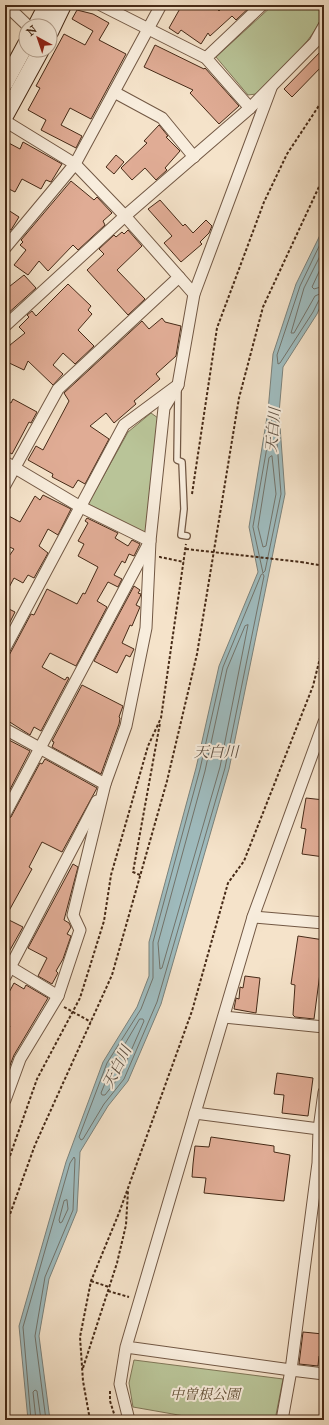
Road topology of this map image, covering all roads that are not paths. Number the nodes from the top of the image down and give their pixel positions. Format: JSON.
{"nodes":[{"id":1,"x":6,"y":5,"type":"edge"},
{"id":2,"x":47,"y":5,"type":"edge"},
{"id":3,"x":63,"y":5,"type":"edge"},
{"id":4,"x":101,"y":5,"type":"edge"},
{"id":5,"x":162,"y":5,"type":"edge"},
{"id":6,"x":262,"y":5,"type":"edge"},
{"id":7,"x":20,"y":18,"type":"edge"},
{"id":8,"x":40,"y":18,"type":"edge"},
{"id":9,"x":57,"y":18,"type":"edge"},
{"id":10,"x":324,"y":26,"type":"edge"},
{"id":11,"x":148,"y":30,"type":"junction"},
{"id":12,"x":18,"y":58,"type":"edge"},
{"id":13,"x":38,"y":58,"type":"edge"},
{"id":14,"x":206,"y":58,"type":"junction"},
{"id":15,"x":5,"y":83,"type":"edge"},
{"id":16,"x":271,"y":88,"type":"junction"},
{"id":17,"x":114,"y":92,"type":"junction"},
{"id":18,"x":250,"y":108,"type":"junction"},
{"id":19,"x":5,"y":116,"type":"edge"},
{"id":20,"x":5,"y":121,"type":"edge"},
{"id":21,"x":194,"y":156,"type":"junction"},
{"id":22,"x":75,"y":164,"type":"junction"},
{"id":23,"x":125,"y":216,"type":"junction"},
{"id":24,"x":5,"y":248,"type":"edge"},
{"id":25,"x":180,"y":278,"type":"junction"},
{"id":26,"x":194,"y":294,"type":"junction"},
{"id":27,"x":5,"y":326,"type":"edge"},
{"id":28,"x":178,"y":385,"type":"junction"},
{"id":29,"x":10,"y":465,"type":"edge"},
{"id":30,"x":5,"y":485,"type":"edge"},
{"id":31,"x":80,"y":506,"type":"junction"},
{"id":32,"x":187,"y":536,"type":"road end"},
{"id":33,"x":150,"y":541,"type":"junction"},
{"id":34,"x":5,"y":648,"type":"edge"},
{"id":35,"x":324,"y":722,"type":"edge"},
{"id":36,"x":5,"y":729,"type":"edge"},
{"id":37,"x":40,"y":749,"type":"junction"},
{"id":38,"x":105,"y":784,"type":"junction"},
{"id":39,"x":5,"y":814,"type":"edge"},
{"id":40,"x":252,"y":918,"type":"junction"},
{"id":41,"x":324,"y":923,"type":"edge"},
{"id":42,"x":8,"y":965,"type":"edge"},
{"id":43,"x":5,"y":977,"type":"edge"},
{"id":44,"x":58,"y":996,"type":"junction"},
{"id":45,"x":224,"y":1017,"type":"junction"},
{"id":46,"x":324,"y":1027,"type":"edge"},
{"id":47,"x":324,"y":1092,"type":"edge"},
{"id":48,"x":5,"y":1100,"type":"edge"},
{"id":49,"x":195,"y":1113,"type":"junction"},
{"id":50,"x":319,"y":1129,"type":"junction"},
{"id":51,"x":321,"y":1163,"type":"edge"},
{"id":52,"x":126,"y":1347,"type":"junction"},
{"id":53,"x":291,"y":1370,"type":"junction"},
{"id":54,"x":324,"y":1374,"type":"edge"},
{"id":55,"x":132,"y":1420,"type":"edge"},
{"id":56,"x":282,"y":1420,"type":"edge"}],
"edges":[{"from":1,"to":7,"type":"street"},
{"from":2,"to":8,"type":"main road"},
{"from":3,"to":9,"type":"main road"},
{"from":4,"to":11,"type":"street"},
{"from":5,"to":11,"type":"street"},
{"from":6,"to":14,"type":"street"},
{"from":10,"to":16,"type":"street"},
{"from":11,"to":14,"type":"street"},
{"from":11,"to":17,"type":"street"},
{"from":12,"to":15,"type":"main road"},
{"from":13,"to":19,"type":"main road"},
{"from":14,"to":18,"type":"street"},
{"from":16,"to":18,"type":"street"},
{"from":16,"to":26,"type":"street"},
{"from":17,"to":21,"type":"street"},
{"from":17,"to":22,"type":"street"},
{"from":18,"to":21,"type":"street"},
{"from":20,"to":22,"type":"street"},
{"from":21,"to":23,"type":"street"},
{"from":22,"to":23,"type":"street"},
{"from":22,"to":24,"type":"street"},
{"from":23,"to":25,"type":"street"},
{"from":23,"to":27,"type":"street"},
{"from":25,"to":26,"type":"street"},
{"from":25,"to":29,"type":"street"},
{"from":26,"to":28,"type":"street"},
{"from":28,"to":31,"type":"street"},
{"from":28,"to":32,"type":"lane"},
{"from":28,"to":33,"type":"street"},
{"from":29,"to":30,"type":"street"},
{"from":29,"to":31,"type":"street"},
{"from":31,"to":33,"type":"street"},
{"from":31,"to":34,"type":"street"},
{"from":33,"to":37,"type":"street"},
{"from":33,"to":38,"type":"street"},
{"from":35,"to":40,"type":"street"},
{"from":36,"to":37,"type":"street"},
{"from":37,"to":38,"type":"street"},
{"from":37,"to":39,"type":"street"},
{"from":38,"to":42,"type":"street"},
{"from":38,"to":44,"type":"street"},
{"from":40,"to":41,"type":"street"},
{"from":40,"to":45,"type":"street"},
{"from":42,"to":43,"type":"street"},
{"from":42,"to":44,"type":"street"},
{"from":44,"to":48,"type":"street"},
{"from":45,"to":46,"type":"street"},
{"from":45,"to":49,"type":"street"},
{"from":47,"to":50,"type":"street"},
{"from":49,"to":50,"type":"street"},
{"from":49,"to":52,"type":"street"},
{"from":50,"to":51,"type":"street"},
{"from":51,"to":53,"type":"street"},
{"from":52,"to":53,"type":"street"},
{"from":52,"to":55,"type":"street"},
{"from":53,"to":54,"type":"street"},
{"from":53,"to":56,"type":"street"}]}
